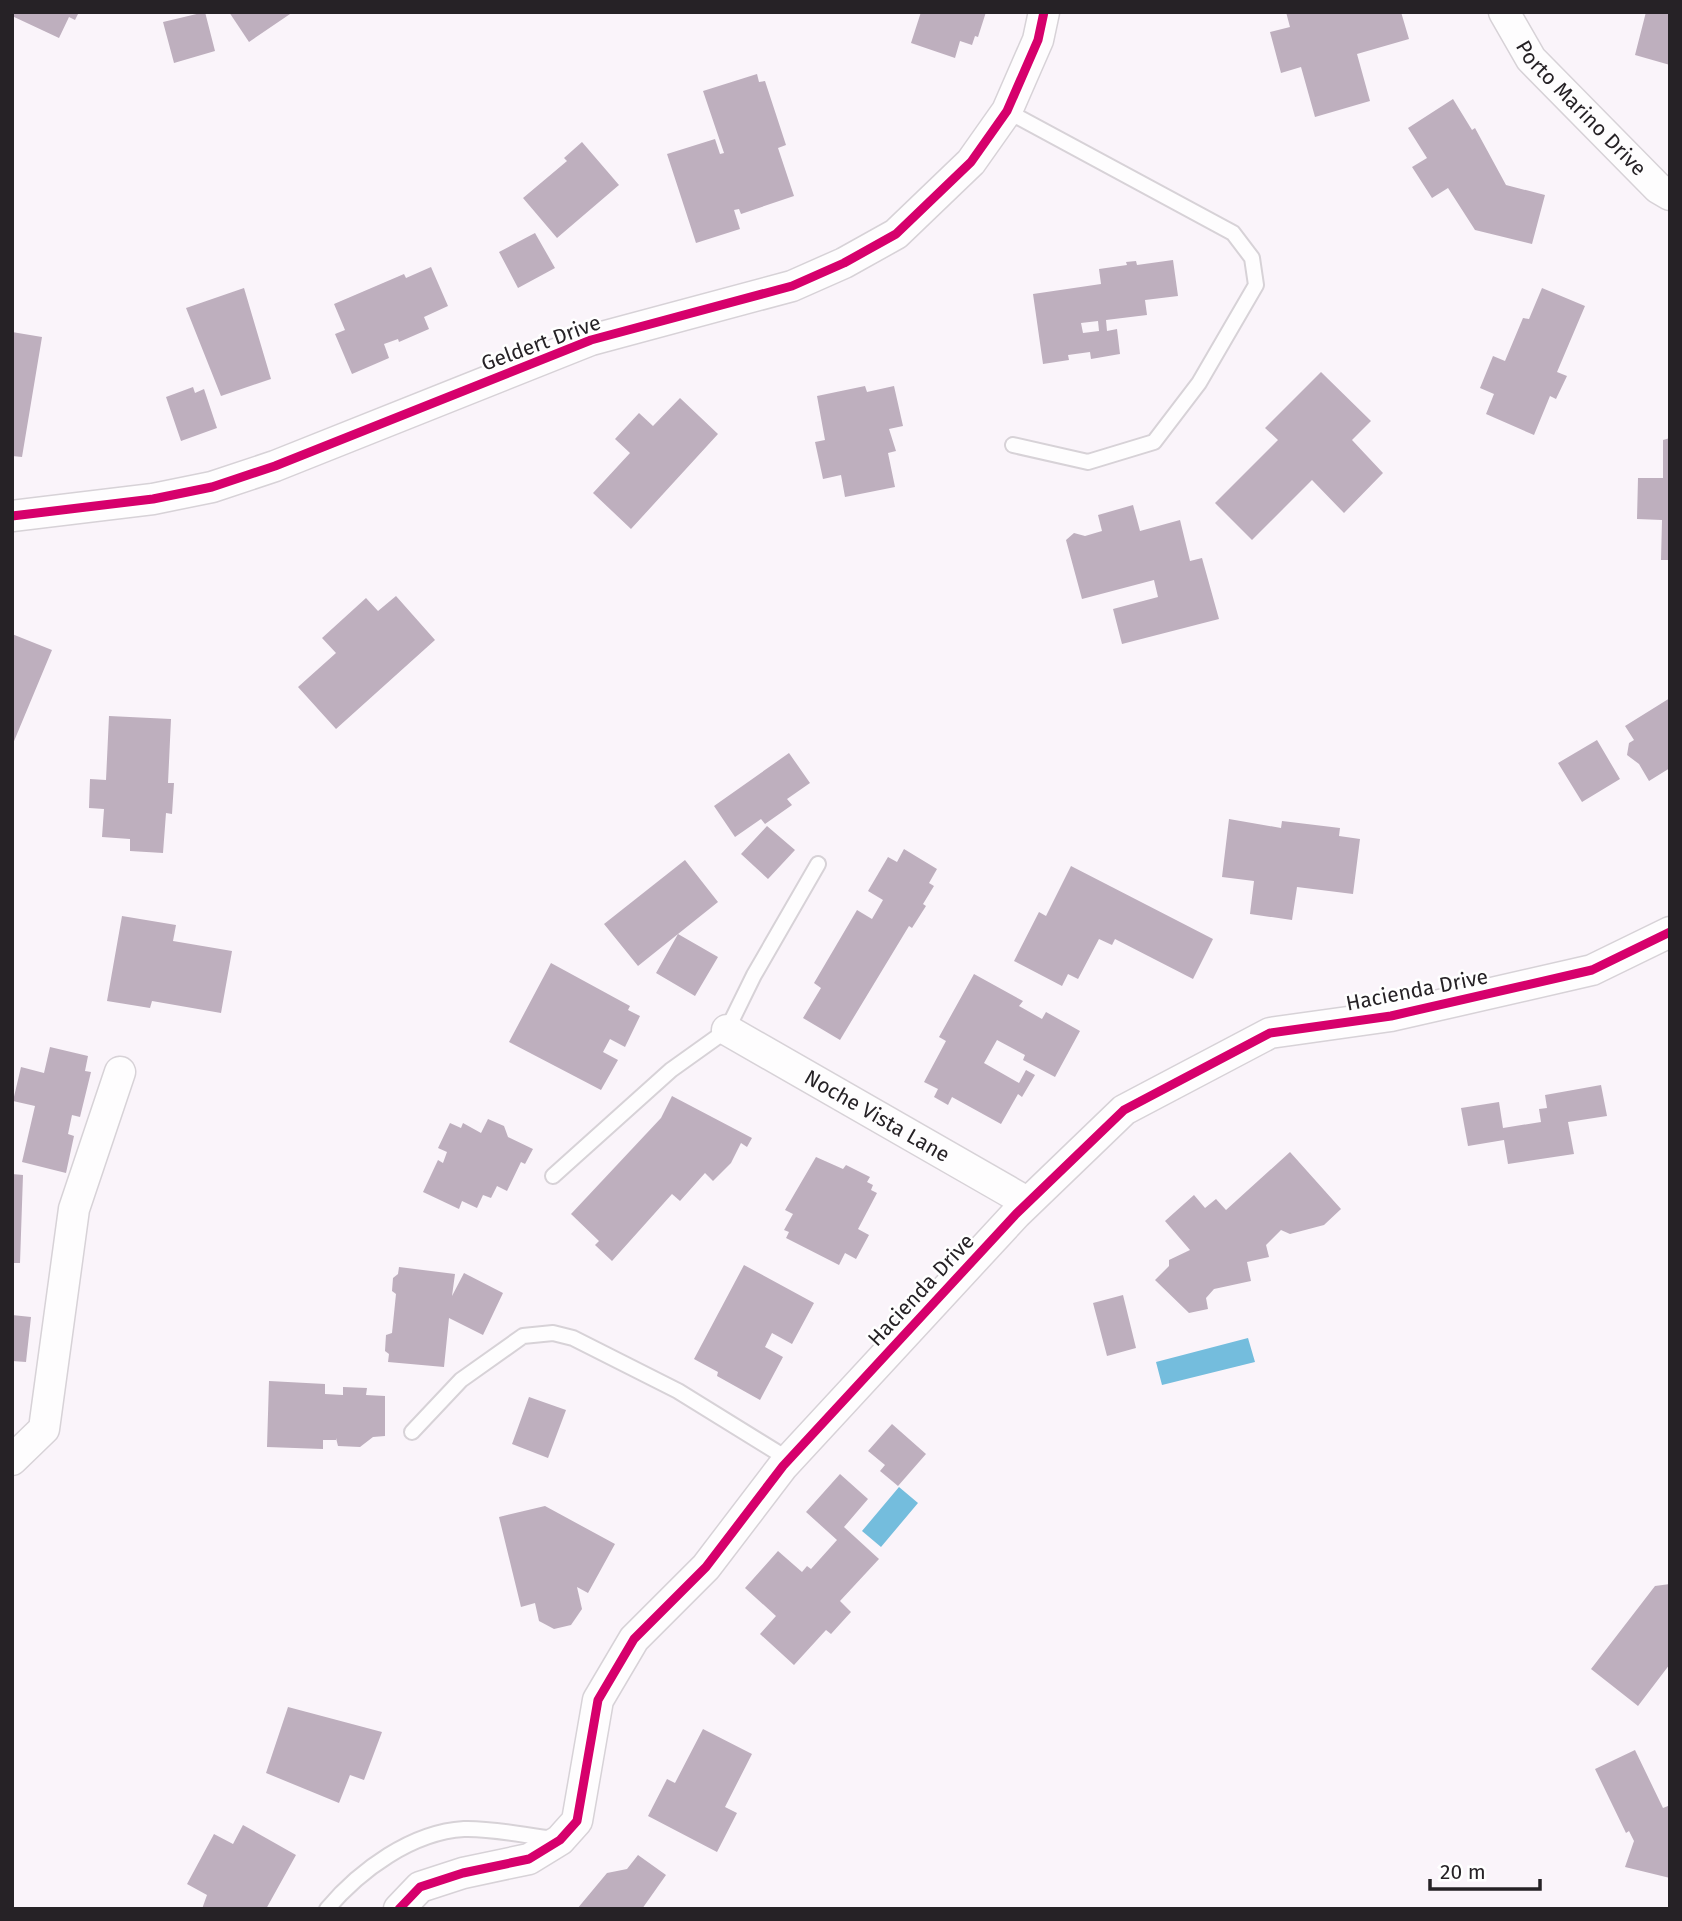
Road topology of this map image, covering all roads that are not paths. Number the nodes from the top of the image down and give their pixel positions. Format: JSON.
{"nodes":[{"id":1,"x":1044,"y":12,"type":"edge"},
{"id":2,"x":1504,"y":12,"type":"edge"},
{"id":3,"x":1007,"y":111,"type":"junction"},
{"id":4,"x":1670,"y":195,"type":"edge"},
{"id":5,"x":1013,"y":445,"type":"dead end"},
{"id":6,"x":12,"y":516,"type":"edge"},
{"id":7,"x":818,"y":864,"type":"dead end"},
{"id":8,"x":1670,"y":932,"type":"edge"},
{"id":9,"x":727,"y":1030,"type":"junction"},
{"id":10,"x":120,"y":1072,"type":"dead end"},
{"id":11,"x":553,"y":1176,"type":"dead end"},
{"id":12,"x":1027,"y":1202,"type":"junction"},
{"id":13,"x":412,"y":1432,"type":"dead end"},
{"id":14,"x":788,"y":1459,"type":"junction"},
{"id":15,"x":12,"y":1460,"type":"edge"},
{"id":16,"x":560,"y":1840,"type":"junction"},
{"id":17,"x":327,"y":1909,"type":"edge"},
{"id":18,"x":399,"y":1909,"type":"edge"}],
"edges":[{"from":1,"to":3,"type":"street","name":"Geldert Drive"},
{"from":2,"to":4,"type":"street","name":"Porto Marino Drive"},
{"from":3,"to":5,"type":"lane"},
{"from":3,"to":6,"type":"street","name":"Geldert Drive"},
{"from":7,"to":9,"type":"lane"},
{"from":8,"to":12,"type":"street","name":"Hacienda Drive"},
{"from":9,"to":11,"type":"lane"},
{"from":9,"to":12,"type":"street","name":"Noche Vista Lane"},
{"from":10,"to":15,"type":"street"},
{"from":12,"to":14,"type":"street","name":"Hacienda Drive"},
{"from":13,"to":14,"type":"lane"},
{"from":14,"to":16,"type":"street","name":"Hacienda Drive"},
{"from":16,"to":17,"type":"lane"},
{"from":16,"to":18,"type":"street","name":"Hacienda Drive"}]}
